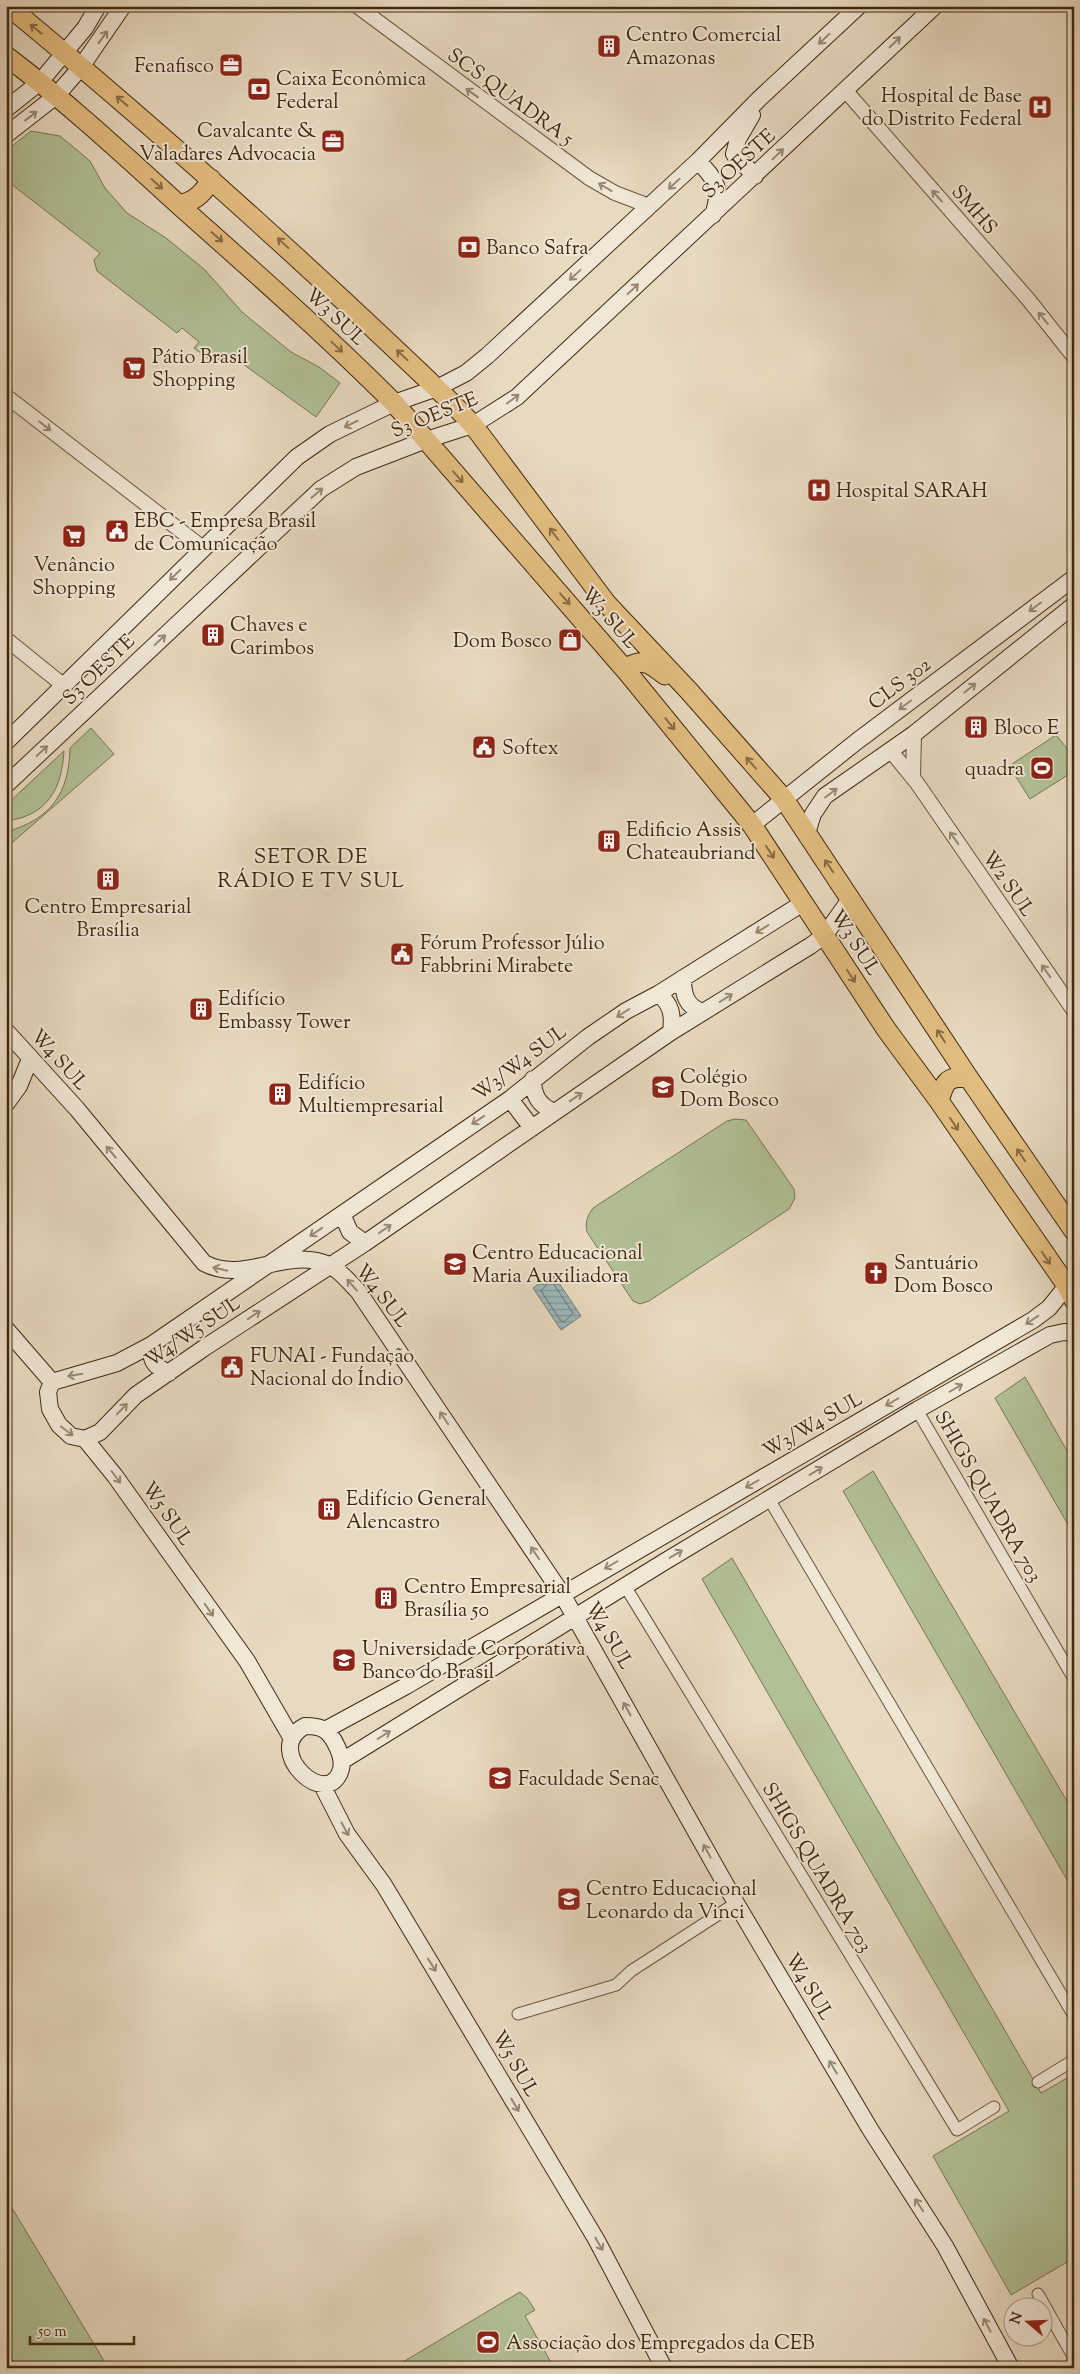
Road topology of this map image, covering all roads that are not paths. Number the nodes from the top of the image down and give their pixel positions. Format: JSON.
{"nodes":[{"id":1,"x":8,"y":6,"type":"edge"},
{"id":2,"x":98,"y":6,"type":"edge"},
{"id":3,"x":123,"y":6,"type":"edge"},
{"id":4,"x":357,"y":6,"type":"edge"},
{"id":5,"x":935,"y":6,"type":"edge"},
{"id":6,"x":858,"y":7,"type":"edge"},
{"id":7,"x":65,"y":53,"type":"junction"},
{"id":8,"x":6,"y":56,"type":"edge"},
{"id":9,"x":81,"y":67,"type":"junction"},
{"id":10,"x":40,"y":82,"type":"junction"},
{"id":11,"x":845,"y":90,"type":"junction"},
{"id":12,"x":56,"y":96,"type":"junction"},
{"id":13,"x":760,"y":99,"type":"junction"},
{"id":14,"x":6,"y":108,"type":"edge"},
{"id":15,"x":6,"y":135,"type":"edge"},
{"id":16,"x":698,"y":161,"type":"junction"},
{"id":17,"x":755,"y":176,"type":"junction"},
{"id":18,"x":211,"y":179,"type":"junction"},
{"id":19,"x":180,"y":205,"type":"junction"},
{"id":20,"x":649,"y":206,"type":"junction"},
{"id":21,"x":713,"y":215,"type":"junction"},
{"id":22,"x":1074,"y":357,"type":"edge"},
{"id":23,"x":437,"y":388,"type":"junction"},
{"id":24,"x":6,"y":396,"type":"edge"},
{"id":25,"x":394,"y":403,"type":"junction"},
{"id":26,"x":473,"y":425,"type":"junction"},
{"id":27,"x":426,"y":440,"type":"junction"},
{"id":28,"x":203,"y":548,"type":"junction"},
{"id":29,"x":1074,"y":578,"type":"edge"},
{"id":30,"x":1074,"y":605,"type":"edge"},
{"id":31,"x":6,"y":639,"type":"edge"},
{"id":32,"x":628,"y":673,"type":"junction"},
{"id":33,"x":63,"y":686,"type":"junction"},
{"id":34,"x":688,"y":691,"type":"junction"},
{"id":35,"x":914,"y":734,"type":"junction"},
{"id":36,"x":6,"y":742,"type":"edge"},
{"id":37,"x":856,"y":742,"type":"junction"},
{"id":38,"x":890,"y":750,"type":"junction"},
{"id":39,"x":913,"y":777,"type":"junction"},
{"id":40,"x":6,"y":785,"type":"edge"},
{"id":41,"x":784,"y":799,"type":"junction"},
{"id":42,"x":752,"y":826,"type":"junction"},
{"id":43,"x":807,"y":833,"type":"junction"},
{"id":44,"x":851,"y":898,"type":"junction"},
{"id":45,"x":803,"y":903,"type":"junction"},
{"id":46,"x":824,"y":936,"type":"junction"},
{"id":47,"x":683,"y":978,"type":"junction"},
{"id":48,"x":658,"y":994,"type":"junction"},
{"id":49,"x":1074,"y":1011,"type":"edge"},
{"id":50,"x":703,"y":1012,"type":"junction"},
{"id":51,"x":6,"y":1031,"type":"edge"},
{"id":52,"x":671,"y":1032,"type":"junction"},
{"id":53,"x":30,"y":1059,"type":"junction"},
{"id":54,"x":968,"y":1077,"type":"junction"},
{"id":55,"x":534,"y":1079,"type":"junction"},
{"id":56,"x":510,"y":1099,"type":"junction"},
{"id":57,"x":939,"y":1101,"type":"junction"},
{"id":58,"x":6,"y":1104,"type":"edge"},
{"id":59,"x":554,"y":1112,"type":"junction"},
{"id":60,"x":532,"y":1128,"type":"junction"},
{"id":61,"x":342,"y":1214,"type":"junction"},
{"id":62,"x":1074,"y":1231,"type":"edge"},
{"id":63,"x":365,"y":1243,"type":"junction"},
{"id":64,"x":267,"y":1264,"type":"junction"},
{"id":65,"x":329,"y":1265,"type":"junction"},
{"id":66,"x":1071,"y":1288,"type":"edge"},
{"id":67,"x":6,"y":1329,"type":"edge"},
{"id":68,"x":1074,"y":1333,"type":"edge"},
{"id":69,"x":151,"y":1345,"type":"junction"},
{"id":70,"x":972,"y":1356,"type":"junction"},
{"id":71,"x":168,"y":1372,"type":"junction"},
{"id":72,"x":982,"y":1373,"type":"junction"},
{"id":73,"x":52,"y":1382,"type":"junction"},
{"id":74,"x":918,"y":1410,"type":"junction"},
{"id":75,"x":832,"y":1438,"type":"junction"},
{"id":76,"x":85,"y":1439,"type":"junction"},
{"id":77,"x":843,"y":1455,"type":"junction"},
{"id":78,"x":769,"y":1499,"type":"junction"},
{"id":79,"x":625,"y":1586,"type":"junction"},
{"id":80,"x":562,"y":1594,"type":"junction"},
{"id":81,"x":576,"y":1618,"type":"junction"},
{"id":82,"x":1074,"y":1679,"type":"edge"},
{"id":83,"x":325,"y":1730,"type":"junction"},
{"id":84,"x":291,"y":1737,"type":"junction"},
{"id":85,"x":342,"y":1761,"type":"junction"},
{"id":86,"x":322,"y":1785,"type":"junction"},
{"id":87,"x":736,"y":1903,"type":"junction"},
{"id":88,"x":518,"y":2014,"type":"dead end"},
{"id":89,"x":1074,"y":2016,"type":"edge"},
{"id":90,"x":1074,"y":2060,"type":"edge"},
{"id":91,"x":1038,"y":2082,"type":"dead end"},
{"id":92,"x":994,"y":2107,"type":"dead end"},
{"id":93,"x":1038,"y":2294,"type":"dead end"},
{"id":94,"x":1074,"y":2358,"type":"edge"},
{"id":95,"x":664,"y":2368,"type":"edge"},
{"id":96,"x":1011,"y":2368,"type":"edge"}],
"edges":[{"from":7,"to":1,"type":"main road","name":"W3 SUL","one_way":true},
{"from":2,"to":7,"type":"main road"},
{"from":9,"to":3,"type":"main road","one_way":true},
{"from":20,"to":4,"type":"street","name":"SCS QUADRA 5","one_way":true},
{"from":11,"to":5,"type":"main road","name":"S3 OESTE","one_way":true},
{"from":6,"to":13,"type":"main road","name":"S3 OESTE","one_way":true},
{"from":7,"to":9,"type":"main road","name":"W3 SUL"},
{"from":7,"to":10,"type":"main road"},
{"from":8,"to":10,"type":"main road","name":"W3 SUL"},
{"from":9,"to":12,"type":"main road"},
{"from":18,"to":9,"type":"main road","name":"W3 SUL","one_way":true},
{"from":10,"to":12,"type":"main road","name":"W3 SUL"},
{"from":10,"to":14,"type":"main road"},
{"from":17,"to":11,"type":"main road","name":"S3 OESTE","one_way":true},
{"from":22,"to":11,"type":"street","name":"SMHS","one_way":true},
{"from":15,"to":12,"type":"main road","one_way":true},
{"from":12,"to":19,"type":"main road","name":"W3 SUL","one_way":true},
{"from":13,"to":16,"type":"main road","name":"S3 OESTE"},
{"from":13,"to":17,"type":"main road"},
{"from":16,"to":20,"type":"main road","name":"S3 OESTE","one_way":true},
{"from":16,"to":21,"type":"main road"},
{"from":17,"to":21,"type":"main road","name":"S3 OESTE"},
{"from":18,"to":19,"type":"main road"},
{"from":23,"to":18,"type":"main road","name":"W3 SUL","one_way":true},
{"from":19,"to":25,"type":"main road","name":"W3 SUL","one_way":true},
{"from":20,"to":23,"type":"main road","name":"S3 OESTE","one_way":true},
{"from":26,"to":21,"type":"main road","name":"S3 OESTE","one_way":true},
{"from":23,"to":25,"type":"main road","name":"S3 OESTE"},
{"from":23,"to":26,"type":"main road","name":"W3 SUL"},
{"from":24,"to":28,"type":"street","one_way":true},
{"from":25,"to":27,"type":"main road","name":"W3 SUL"},
{"from":25,"to":28,"type":"main road","name":"S3 OESTE","one_way":true},
{"from":26,"to":27,"type":"main road","name":"S3 OESTE"},
{"from":34,"to":26,"type":"main road","name":"W3 SUL","one_way":true},
{"from":27,"to":32,"type":"main road","name":"W3 SUL","one_way":true},
{"from":40,"to":27,"type":"main road","name":"S3 OESTE","one_way":true},
{"from":28,"to":33,"type":"main road","name":"S3 OESTE","one_way":true},
{"from":29,"to":37,"type":"main road","name":"CLS 302","one_way":true},
{"from":35,"to":30,"type":"main road","one_way":true},
{"from":31,"to":33,"type":"street"},
{"from":32,"to":34,"type":"main road"},
{"from":32,"to":42,"type":"main road","name":"W3 SUL","one_way":true},
{"from":33,"to":36,"type":"main road","name":"S3 OESTE"},
{"from":41,"to":34,"type":"main road","name":"W3 SUL","one_way":true},
{"from":35,"to":38,"type":"main road"},
{"from":35,"to":39,"type":"street"},
{"from":37,"to":38,"type":"main road"},
{"from":37,"to":41,"type":"main road","name":"CLS 302"},
{"from":38,"to":39,"type":"street","name":"W2 SUL"},
{"from":43,"to":38,"type":"main road","one_way":true},
{"from":49,"to":39,"type":"street","name":"W2 SUL","one_way":true},
{"from":41,"to":42,"type":"main road","name":"CLS 302"},
{"from":41,"to":43,"type":"main road","name":"W3 SUL"},
{"from":42,"to":45,"type":"main road","name":"W3 SUL","one_way":true},
{"from":44,"to":43,"type":"main road","name":"W3 SUL","one_way":true},
{"from":44,"to":46,"type":"main road"},
{"from":54,"to":44,"type":"main road","name":"W3 SUL","one_way":true},
{"from":45,"to":46,"type":"main road","name":"W3 SUL"},
{"from":45,"to":47,"type":"main road","name":"W3/W4 SUL","one_way":true},
{"from":50,"to":46,"type":"main road","one_way":true},
{"from":46,"to":57,"type":"main road","name":"W3 SUL","one_way":true},
{"from":47,"to":48,"type":"main road","name":"W3/W4 SUL"},
{"from":47,"to":50,"type":"main road"},
{"from":48,"to":52,"type":"main road"},
{"from":48,"to":55,"type":"main road","name":"W3/W4 SUL","one_way":true},
{"from":50,"to":52,"type":"main road"},
{"from":51,"to":53,"type":"main road","name":"W4 SUL"},
{"from":59,"to":52,"type":"main road","one_way":true},
{"from":53,"to":58,"type":"main road"},
{"from":64,"to":53,"type":"main road","name":"W4 SUL","one_way":true},
{"from":54,"to":57,"type":"main road"},
{"from":62,"to":54,"type":"main road","name":"W3 SUL","one_way":true},
{"from":55,"to":56,"type":"main road","name":"W3/W4 SUL"},
{"from":55,"to":59,"type":"main road"},
{"from":56,"to":60,"type":"main road"},
{"from":56,"to":61,"type":"main road","name":"W3/W4 SUL","one_way":true},
{"from":57,"to":66,"type":"main road","name":"W3 SUL","one_way":true},
{"from":59,"to":60,"type":"main road"},
{"from":63,"to":60,"type":"main road","one_way":true},
{"from":61,"to":63,"type":"main road"},
{"from":61,"to":64,"type":"main road","name":"W3/W4 SUL","one_way":true},
{"from":63,"to":65,"type":"main road"},
{"from":64,"to":65,"type":"main road","name":"W4 SUL"},
{"from":64,"to":69,"type":"main road","name":"W4/W5 SUL"},
{"from":71,"to":65,"type":"main road","name":"W4/W5 SUL","one_way":true},
{"from":80,"to":65,"type":"main road","name":"W4 SUL","one_way":true},
{"from":66,"to":70,"type":"main road","name":"W3/W4 SUL","one_way":true},
{"from":67,"to":73,"type":"main road"},
{"from":68,"to":72,"type":"main road","name":"W3/W4 SUL"},
{"from":69,"to":71,"type":"main road"},
{"from":69,"to":73,"type":"main road","name":"W4/W5 SUL","one_way":true},
{"from":70,"to":72,"type":"main road"},
{"from":70,"to":75,"type":"main road","name":"W3/W4 SUL","one_way":true},
{"from":76,"to":71,"type":"main road","name":"W4/W5 SUL","one_way":true},
{"from":74,"to":72,"type":"main road","name":"W3/W4 SUL","one_way":true},
{"from":73,"to":76,"type":"main road","name":"W5 SUL","one_way":true},
{"from":74,"to":77,"type":"main road","name":"W3/W4 SUL"},
{"from":74,"to":82,"type":"street","name":"SHIGS QUADRA 703"},
{"from":75,"to":77,"type":"main road"},
{"from":75,"to":80,"type":"main road","name":"W3/W4 SUL","one_way":true},
{"from":76,"to":84,"type":"main road","name":"W5 SUL","one_way":true},
{"from":78,"to":77,"type":"main road","name":"W3/W4 SUL","one_way":true},
{"from":79,"to":78,"type":"main road","name":"W3/W4 SUL","one_way":true},
{"from":78,"to":89,"type":"street"},
{"from":79,"to":81,"type":"main road","name":"W3/W4 SUL"},
{"from":79,"to":92,"type":"street","name":"SHIGS QUADRA 703"},
{"from":80,"to":81,"type":"main road","name":"W4 SUL"},
{"from":80,"to":83,"type":"main road"},
{"from":85,"to":81,"type":"main road","one_way":true},
{"from":87,"to":81,"type":"main road","name":"W4 SUL","one_way":true},
{"from":83,"to":84,"type":"main road"},
{"from":83,"to":85,"type":"main road"},
{"from":84,"to":86,"type":"main road"},
{"from":85,"to":86,"type":"main road"},
{"from":86,"to":95,"type":"main road","name":"W5 SUL","one_way":true},
{"from":87,"to":88,"type":"street"},
{"from":96,"to":87,"type":"main road","name":"W4 SUL","one_way":true},
{"from":90,"to":91,"type":"street"},
{"from":93,"to":94,"type":"street"}]}
